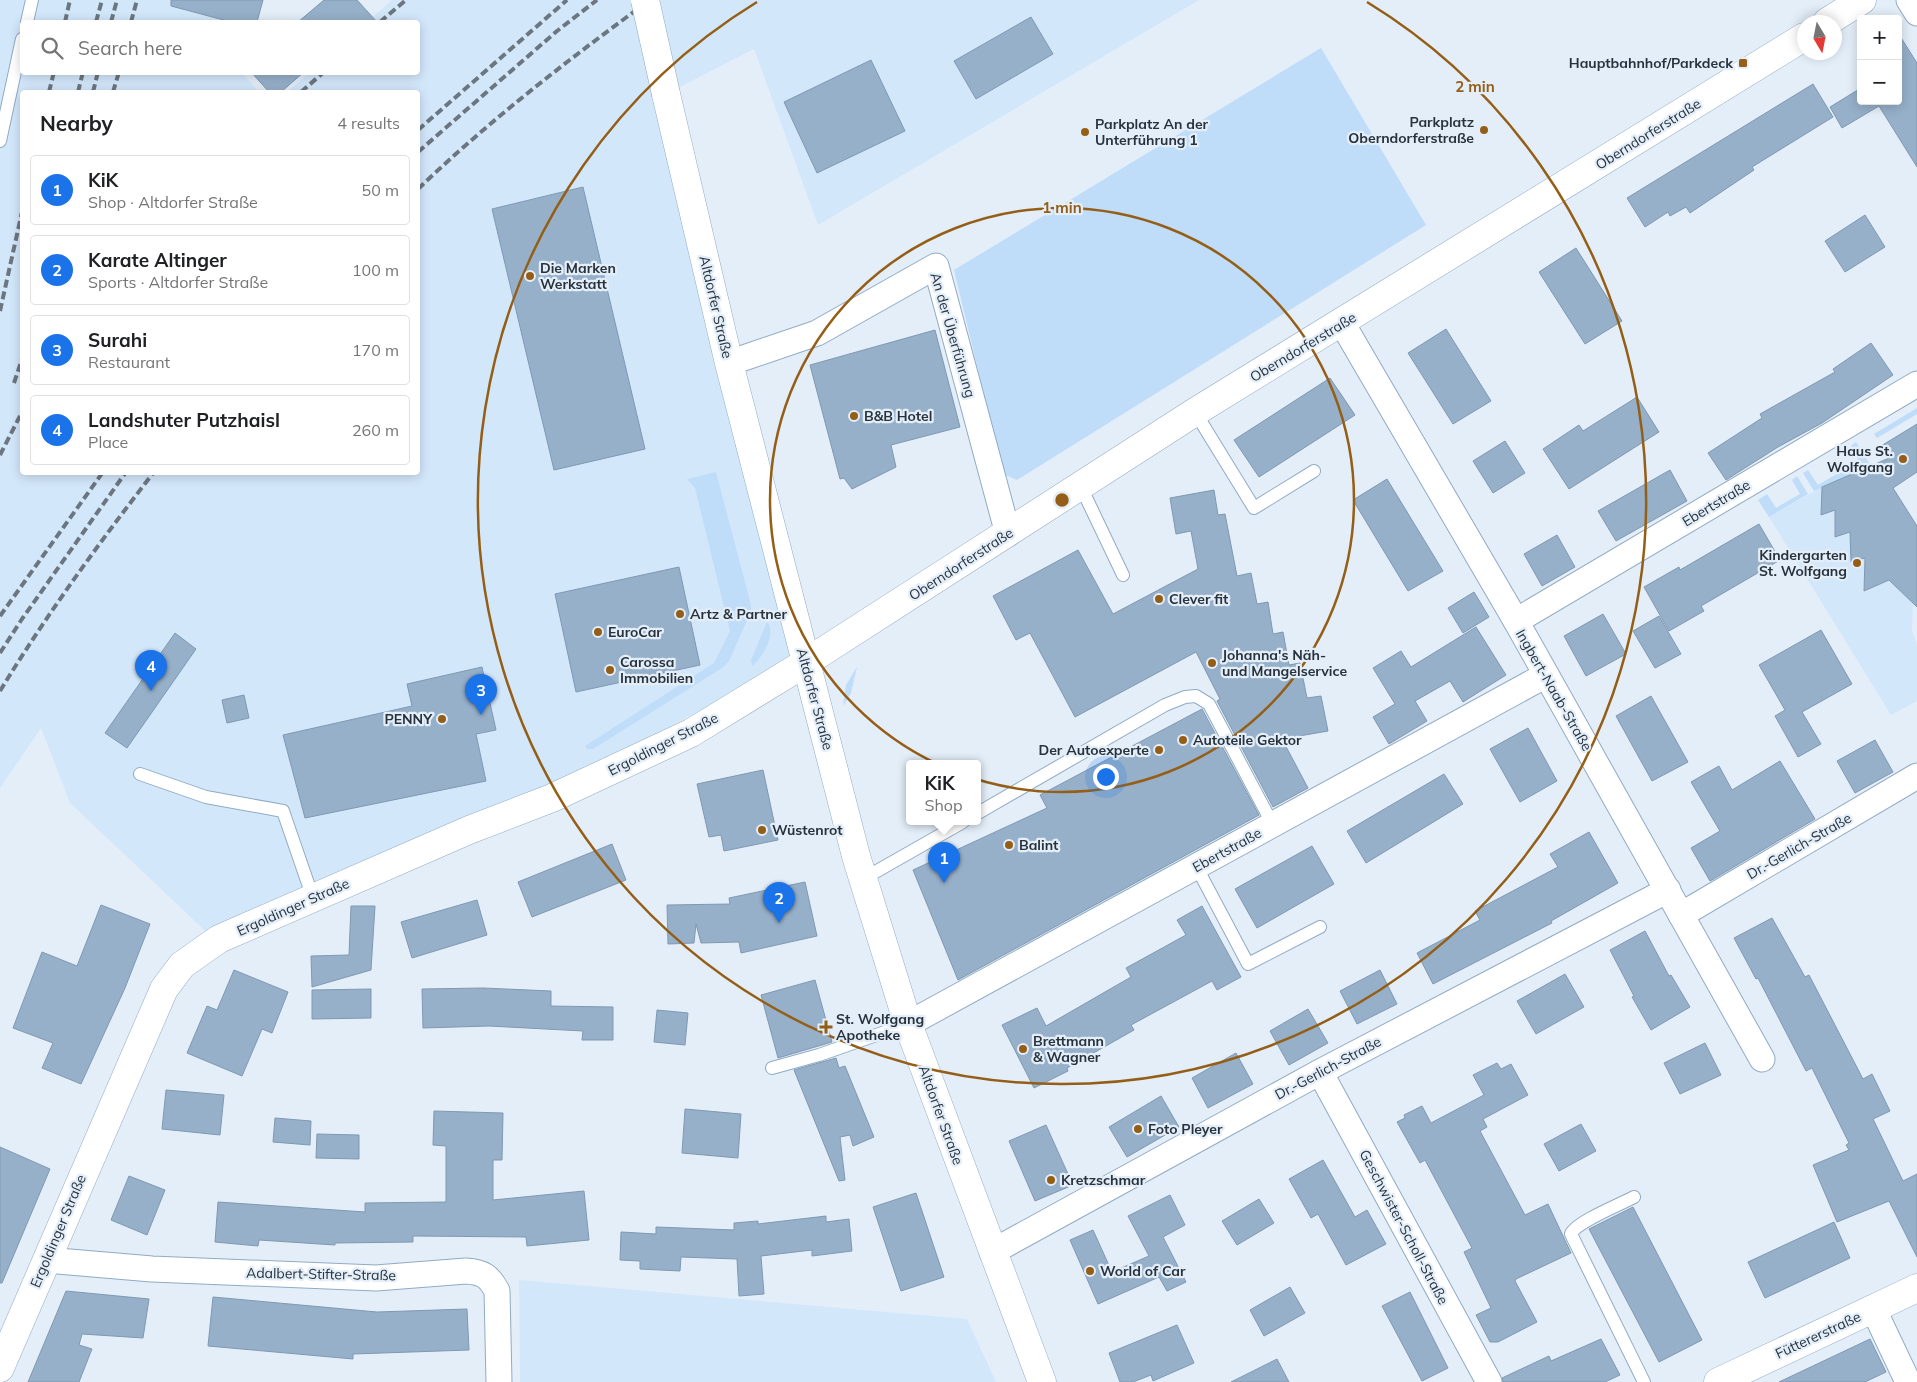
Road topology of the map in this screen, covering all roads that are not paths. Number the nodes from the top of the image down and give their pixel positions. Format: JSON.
{"nodes":[{"id":1,"x":32,"y":0,"type":"edge"},
{"id":2,"x":644,"y":0,"type":"edge"},
{"id":3,"x":1862,"y":0,"type":"edge"},
{"id":4,"x":1909,"y":0,"type":"edge"},
{"id":5,"x":1917,"y":13,"type":"edge"},
{"id":6,"x":1838,"y":15,"type":"edge"},
{"id":7,"x":27,"y":20,"type":"edge"},
{"id":8,"x":1797,"y":41,"type":"edge"},
{"id":9,"x":20,"y":49,"type":"edge"},
{"id":10,"x":0,"y":141,"type":"edge"},
{"id":11,"x":1342,"y":323,"type":"junction"},
{"id":12,"x":729,"y":363,"type":"junction"},
{"id":13,"x":1917,"y":384,"type":"edge"},
{"id":14,"x":1195,"y":412,"type":"junction"},
{"id":15,"x":1314,"y":470,"type":"dead end"},
{"id":16,"x":1081,"y":487,"type":"junction"},
{"id":17,"x":1008,"y":534,"type":"junction"},
{"id":18,"x":1123,"y":576,"type":"dead end"},
{"id":19,"x":1516,"y":621,"type":"junction"},
{"id":20,"x":805,"y":663,"type":"junction"},
{"id":21,"x":1546,"y":675,"type":"junction"},
{"id":22,"x":140,"y":774,"type":"dead end"},
{"id":23,"x":1917,"y":776,"type":"edge"},
{"id":24,"x":981,"y":811,"type":"edge"},
{"id":25,"x":958,"y":825,"type":"edge"},
{"id":26,"x":1272,"y":825,"type":"junction"},
{"id":27,"x":1196,"y":866,"type":"junction"},
{"id":28,"x":863,"y":879,"type":"junction"},
{"id":29,"x":1668,"y":890,"type":"junction"},
{"id":30,"x":312,"y":898,"type":"junction"},
{"id":31,"x":1681,"y":915,"type":"junction"},
{"id":32,"x":1320,"y":927,"type":"dead end"},
{"id":33,"x":908,"y":1024,"type":"junction"},
{"id":34,"x":1762,"y":1059,"type":"dead end"},
{"id":35,"x":772,"y":1068,"type":"dead end"},
{"id":36,"x":1320,"y":1072,"type":"junction"},
{"id":37,"x":1634,"y":1197,"type":"dead end"},
{"id":38,"x":992,"y":1252,"type":"junction"},
{"id":39,"x":46,"y":1260,"type":"junction"},
{"id":40,"x":1917,"y":1288,"type":"edge"},
{"id":41,"x":1872,"y":1308,"type":"junction"},
{"id":42,"x":0,"y":1368,"type":"edge"},
{"id":43,"x":498,"y":1382,"type":"edge"},
{"id":44,"x":1042,"y":1382,"type":"edge"},
{"id":45,"x":1489,"y":1382,"type":"edge"},
{"id":46,"x":1644,"y":1382,"type":"edge"},
{"id":47,"x":1718,"y":1382,"type":"edge"},
{"id":48,"x":1908,"y":1382,"type":"edge"}],
"edges":[{"from":1,"to":7,"type":"lane"},
{"from":2,"to":12,"type":"main road","name":"Altdorfer Straße","bridge":true},
{"from":3,"to":6,"type":"main road"},
{"from":4,"to":5,"type":"street"},
{"from":8,"to":11,"type":"main road","name":"Oberndorferstraße"},
{"from":9,"to":10,"type":"lane"},
{"from":11,"to":14,"type":"main road","name":"Oberndorferstraße"},
{"from":11,"to":19,"type":"street","name":"Ingbert-Naab-Straße"},
{"from":12,"to":17,"type":"street","name":"An der Überführung"},
{"from":12,"to":20,"type":"main road","name":"Altdorfer Straße"},
{"from":13,"to":19,"type":"street","name":"Ebertstraße"},
{"from":14,"to":15,"type":"lane"},
{"from":14,"to":16,"type":"main road","name":"Oberndorferstraße"},
{"from":16,"to":17,"type":"main road","name":"Oberndorferstraße"},
{"from":16,"to":18,"type":"lane"},
{"from":17,"to":20,"type":"main road","name":"Oberndorferstraße"},
{"from":19,"to":21,"type":"street","name":"Ingbert-Naab-Straße"},
{"from":20,"to":28,"type":"main road","name":"Altdorfer Straße"},
{"from":20,"to":30,"type":"main road","name":"Ergoldinger Straße"},
{"from":21,"to":26,"type":"street","name":"Ebertstraße"},
{"from":21,"to":29,"type":"street","name":"Ingbert-Naab-Straße"},
{"from":22,"to":30,"type":"lane"},
{"from":23,"to":31,"type":"street","name":"Dr.-Gerlich-Straße"},
{"from":24,"to":26,"type":"lane"},
{"from":25,"to":28,"type":"lane"},
{"from":26,"to":27,"type":"street","name":"Ebertstraße"},
{"from":27,"to":32,"type":"lane"},
{"from":27,"to":33,"type":"street","name":"Ebertstraße"},
{"from":28,"to":33,"type":"main road","name":"Altdorfer Straße"},
{"from":29,"to":31,"type":"street","name":"Ingbert-Naab-Straße"},
{"from":29,"to":36,"type":"street","name":"Dr.-Gerlich-Straße"},
{"from":30,"to":39,"type":"main road","name":"Ergoldinger Straße"},
{"from":31,"to":34,"type":"street","name":"Ingbert-Naab-Straße"},
{"from":33,"to":35,"type":"lane"},
{"from":33,"to":38,"type":"main road","name":"Altdorfer Straße"},
{"from":36,"to":38,"type":"street","name":"Dr.-Gerlich-Straße"},
{"from":36,"to":45,"type":"street","name":"Geschwister-Scholl-Straße"},
{"from":37,"to":46,"type":"lane"},
{"from":38,"to":44,"type":"main road","name":"Altdorfer Straße"},
{"from":39,"to":42,"type":"main road","name":"Ergoldinger Straße"},
{"from":39,"to":43,"type":"street","name":"Adalbert-Stifter-Straße"},
{"from":40,"to":41,"type":"main road","name":"Füttererstraße"},
{"from":41,"to":47,"type":"main road","name":"Füttererstraße"},
{"from":41,"to":48,"type":"street"}]}
